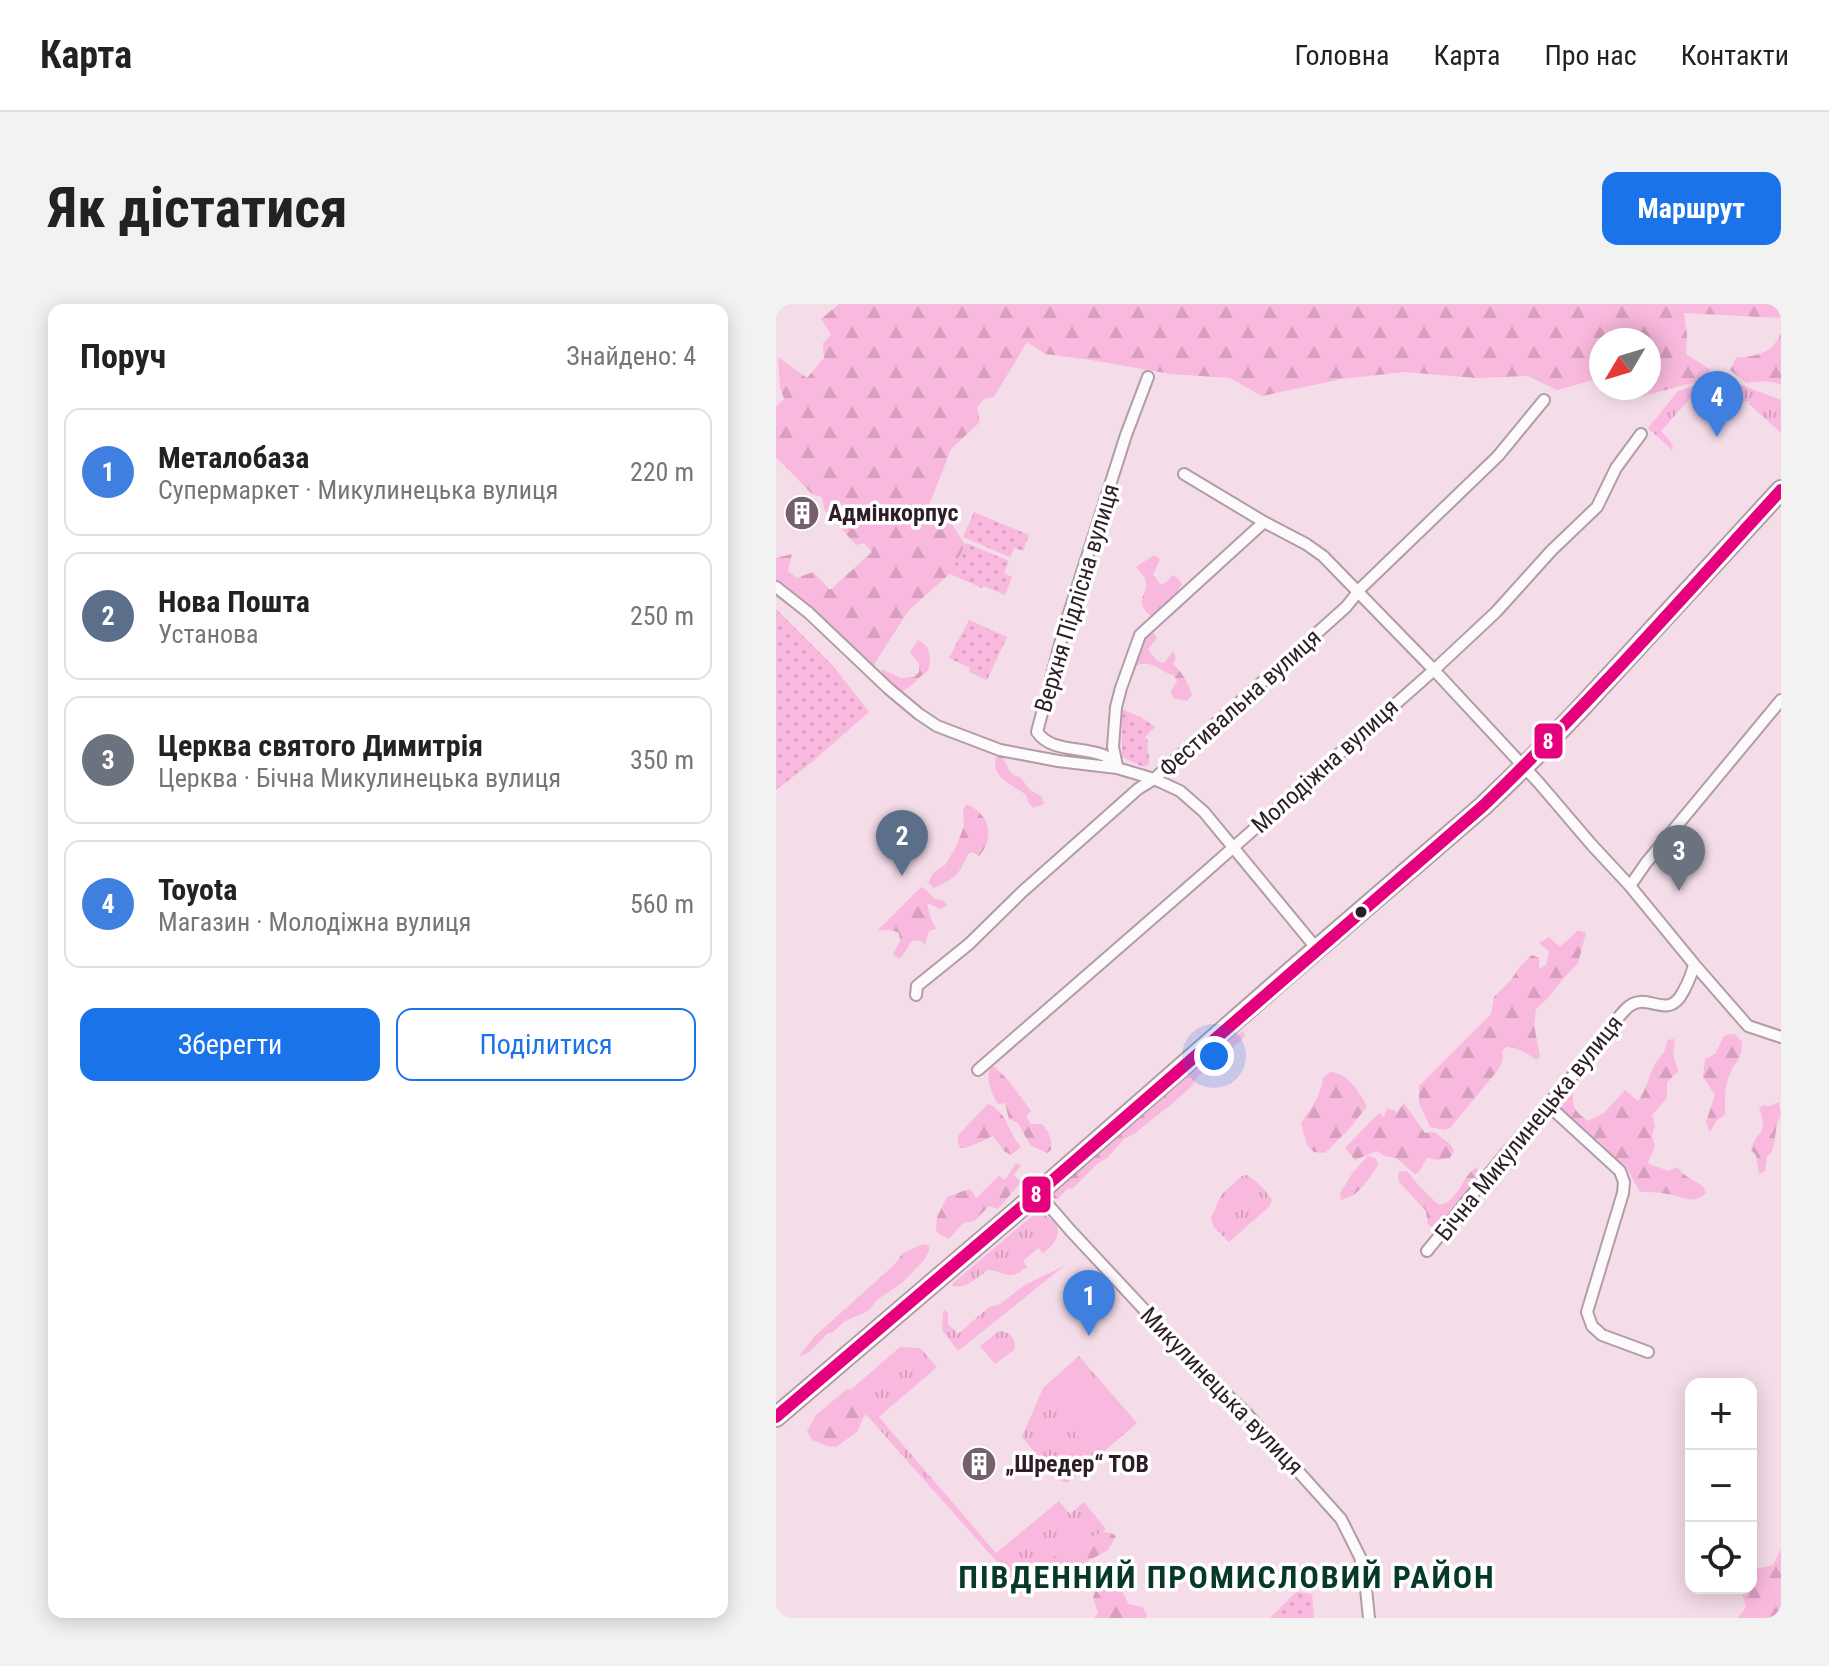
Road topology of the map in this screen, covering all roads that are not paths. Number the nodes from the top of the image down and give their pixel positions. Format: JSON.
{"nodes":[{"id":1,"x":1148,"y":377,"type":"dead end"},
{"id":2,"x":1544,"y":400,"type":"dead end"},
{"id":3,"x":1641,"y":434,"type":"dead end"},
{"id":4,"x":1184,"y":474,"type":"dead end"},
{"id":5,"x":1781,"y":490,"type":"edge"},
{"id":6,"x":1264,"y":522,"type":"junction"},
{"id":7,"x":776,"y":587,"type":"edge"},
{"id":8,"x":1359,"y":592,"type":"junction"},
{"id":9,"x":1434,"y":670,"type":"junction"},
{"id":10,"x":1781,"y":700,"type":"edge"},
{"id":11,"x":1523,"y":767,"type":"junction"},
{"id":12,"x":1117,"y":768,"type":"junction"},
{"id":13,"x":1154,"y":779,"type":"junction"},
{"id":14,"x":1234,"y":848,"type":"junction"},
{"id":15,"x":1630,"y":886,"type":"junction"},
{"id":16,"x":1317,"y":949,"type":"junction"},
{"id":17,"x":1694,"y":964,"type":"junction"},
{"id":18,"x":916,"y":990,"type":"dead end"},
{"id":19,"x":1781,"y":1037,"type":"edge"},
{"id":20,"x":978,"y":1070,"type":"dead end"},
{"id":21,"x":1548,"y":1105,"type":"junction"},
{"id":22,"x":1038,"y":1193,"type":"junction"},
{"id":23,"x":1427,"y":1251,"type":"dead end"},
{"id":24,"x":1648,"y":1352,"type":"dead end"},
{"id":25,"x":776,"y":1417,"type":"edge"},
{"id":26,"x":1369,"y":1618,"type":"edge"}],
"edges":[{"from":1,"to":12,"type":"street","name":"Верхня Підлісна вулиця"},
{"from":2,"to":8,"type":"street","name":"Фестивальна вулиця"},
{"from":3,"to":9,"type":"street","name":"Молодіжна вулиця"},
{"from":4,"to":6,"type":"street"},
{"from":5,"to":11,"type":"highway"},
{"from":6,"to":8,"type":"street"},
{"from":6,"to":12,"type":"street"},
{"from":7,"to":12,"type":"street"},
{"from":8,"to":9,"type":"street"},
{"from":8,"to":13,"type":"street","name":"Фестивальна вулиця"},
{"from":9,"to":11,"type":"street"},
{"from":9,"to":14,"type":"street","name":"Молодіжна вулиця"},
{"from":10,"to":15,"type":"street"},
{"from":11,"to":15,"type":"street"},
{"from":11,"to":16,"type":"highway"},
{"from":12,"to":13,"type":"street"},
{"from":13,"to":14,"type":"street"},
{"from":13,"to":18,"type":"street","name":"Фестивальна вулиця"},
{"from":14,"to":16,"type":"street"},
{"from":14,"to":20,"type":"street","name":"Молодіжна вулиця"},
{"from":15,"to":17,"type":"street"},
{"from":16,"to":22,"type":"highway"},
{"from":17,"to":19,"type":"street"},
{"from":17,"to":21,"type":"street","name":"Бічна Микулинецька вулиця"},
{"from":21,"to":23,"type":"street","name":"Бічна Микулинецька вулиця"},
{"from":21,"to":24,"type":"street"},
{"from":22,"to":25,"type":"highway"},
{"from":22,"to":26,"type":"street","name":"Микулинецька вулиця"}]}
